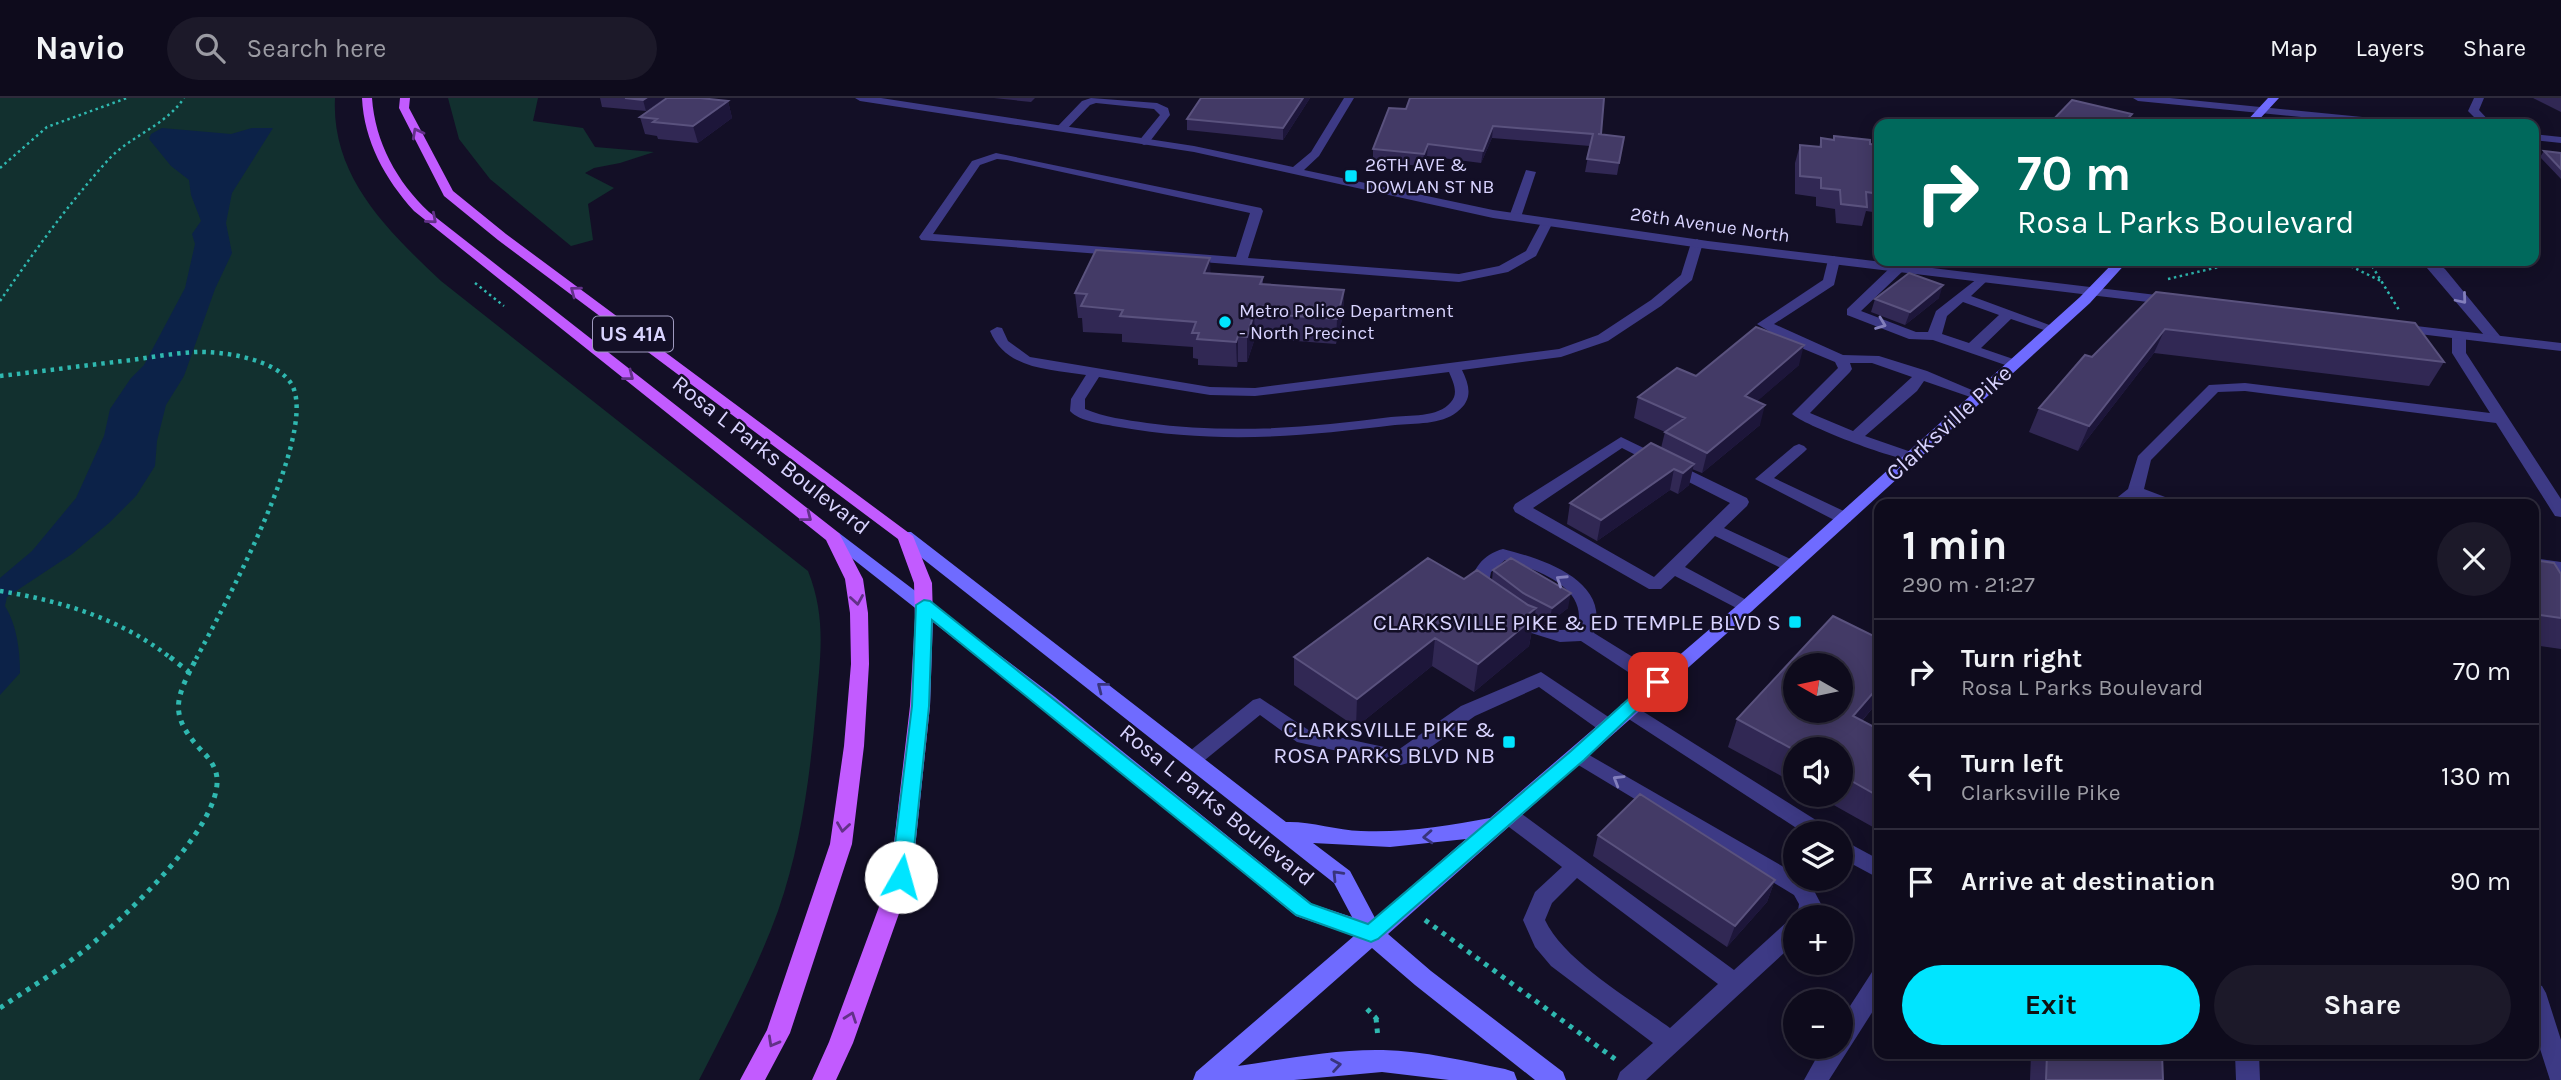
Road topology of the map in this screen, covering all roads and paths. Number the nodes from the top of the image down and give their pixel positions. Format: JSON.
{"nodes":[{"id":1,"x":127,"y":98,"type":"edge"},
{"id":2,"x":184,"y":98,"type":"edge"},
{"id":3,"x":367,"y":98,"type":"edge"},
{"id":4,"x":405,"y":98,"type":"edge"},
{"id":5,"x":860,"y":98,"type":"edge"},
{"id":6,"x":1349,"y":98,"type":"edge"},
{"id":7,"x":2138,"y":98,"type":"edge"},
{"id":8,"x":2274,"y":98,"type":"edge"},
{"id":9,"x":2479,"y":98,"type":"edge"},
{"id":10,"x":2263,"y":109,"type":"junction"},
{"id":11,"x":2254,"y":119,"type":"edge"},
{"id":12,"x":2356,"y":119,"type":"edge"},
{"id":13,"x":2482,"y":119,"type":"edge"},
{"id":14,"x":1061,"y":129,"type":"junction"},
{"id":15,"x":2539,"y":138,"type":"edge"},
{"id":16,"x":2561,"y":140,"type":"edge"},
{"id":17,"x":1144,"y":142,"type":"junction"},
{"id":18,"x":0,"y":168,"type":"edge"},
{"id":19,"x":1296,"y":171,"type":"junction"},
{"id":20,"x":1530,"y":172,"type":"dead end"},
{"id":21,"x":1515,"y":217,"type":"junction"},
{"id":22,"x":1547,"y":222,"type":"junction"},
{"id":23,"x":1697,"y":243,"type":"junction"},
{"id":24,"x":1241,"y":260,"type":"junction"},
{"id":25,"x":1834,"y":260,"type":"junction"},
{"id":26,"x":1874,"y":265,"type":"edge"},
{"id":27,"x":1882,"y":266,"type":"edge"},
{"id":28,"x":2117,"y":266,"type":"edge"},
{"id":29,"x":2225,"y":266,"type":"edge"},
{"id":30,"x":2350,"y":266,"type":"edge"},
{"id":31,"x":2372,"y":266,"type":"edge"},
{"id":32,"x":2433,"y":266,"type":"edge"},
{"id":33,"x":1898,"y":268,"type":"junction"},
{"id":34,"x":1982,"y":279,"type":"junction"},
{"id":35,"x":472,"y":280,"type":"dead end"},
{"id":36,"x":2157,"y":281,"type":"dead end"},
{"id":37,"x":2382,"y":281,"type":"junction"},
{"id":38,"x":2094,"y":292,"type":"junction"},
{"id":39,"x":1962,"y":296,"type":"junction"},
{"id":40,"x":0,"y":301,"type":"edge"},
{"id":41,"x":2192,"y":304,"type":"edge"},
{"id":42,"x":510,"y":311,"type":"dead end"},
{"id":43,"x":2008,"y":314,"type":"junction"},
{"id":44,"x":2401,"y":314,"type":"dead end"},
{"id":45,"x":2378,"y":326,"type":"edge"},
{"id":46,"x":2053,"y":329,"type":"junction"},
{"id":47,"x":998,"y":331,"type":"dead end"},
{"id":48,"x":2459,"y":335,"type":"junction"},
{"id":49,"x":1934,"y":336,"type":"junction"},
{"id":50,"x":2495,"y":339,"type":"junction"},
{"id":51,"x":2561,"y":347,"type":"edge"},
{"id":52,"x":1972,"y":348,"type":"junction"},
{"id":53,"x":1841,"y":359,"type":"junction"},
{"id":54,"x":2014,"y":364,"type":"junction"},
{"id":55,"x":1454,"y":368,"type":"junction"},
{"id":56,"x":1095,"y":373,"type":"junction"},
{"id":57,"x":1922,"y":374,"type":"junction"},
{"id":58,"x":0,"y":376,"type":"edge"},
{"id":59,"x":1979,"y":396,"type":"junction"},
{"id":60,"x":2500,"y":419,"type":"junction"},
{"id":61,"x":1855,"y":438,"type":"junction"},
{"id":62,"x":1799,"y":449,"type":"dead end"},
{"id":63,"x":1911,"y":457,"type":"junction"},
{"id":64,"x":2135,"y":491,"type":"junction"},
{"id":65,"x":2124,"y":499,"type":"edge"},
{"id":66,"x":2155,"y":499,"type":"edge"},
{"id":67,"x":2561,"y":512,"type":"edge"},
{"id":68,"x":1844,"y":518,"type":"junction"},
{"id":69,"x":1713,"y":529,"type":"junction"},
{"id":70,"x":905,"y":536,"type":"junction"},
{"id":71,"x":833,"y":537,"type":"junction"},
{"id":72,"x":2539,"y":565,"type":"edge"},
{"id":73,"x":1791,"y":566,"type":"junction"},
{"id":74,"x":1674,"y":568,"type":"junction"},
{"id":75,"x":2561,"y":568,"type":"edge"},
{"id":76,"x":0,"y":591,"type":"edge"},
{"id":77,"x":924,"y":605,"type":"junction"},
{"id":78,"x":1746,"y":607,"type":"junction"},
{"id":79,"x":1584,"y":635,"type":"junction"},
{"id":80,"x":189,"y":672,"type":"junction"},
{"id":81,"x":1658,"y":682,"type":"junction"},
{"id":82,"x":1629,"y":709,"type":"junction"},
{"id":83,"x":1609,"y":726,"type":"junction"},
{"id":84,"x":1577,"y":755,"type":"junction"},
{"id":85,"x":1193,"y":759,"type":"junction"},
{"id":86,"x":1502,"y":820,"type":"junction"},
{"id":87,"x":1801,"y":821,"type":"edge"},
{"id":88,"x":1281,"y":828,"type":"junction"},
{"id":89,"x":1853,"y":854,"type":"edge"},
{"id":90,"x":1576,"y":866,"type":"junction"},
{"id":91,"x":1874,"y":867,"type":"edge"},
{"id":92,"x":1402,"y":905,"type":"junction"},
{"id":93,"x":1810,"y":905,"type":"edge"},
{"id":94,"x":1371,"y":933,"type":"junction"},
{"id":95,"x":1783,"y":940,"type":"edge"},
{"id":96,"x":1735,"y":984,"type":"junction"},
{"id":97,"x":1874,"y":989,"type":"edge"},
{"id":98,"x":0,"y":1008,"type":"edge"},
{"id":99,"x":2539,"y":1008,"type":"edge"},
{"id":100,"x":1367,"y":1009,"type":"dead end"},
{"id":101,"x":1853,"y":1022,"type":"edge"},
{"id":102,"x":1379,"y":1039,"type":"dead end"},
{"id":103,"x":1670,"y":1042,"type":"junction"},
{"id":104,"x":1829,"y":1059,"type":"edge"},
{"id":105,"x":2247,"y":1059,"type":"edge"},
{"id":106,"x":2561,"y":1076,"type":"edge"},
{"id":107,"x":1633,"y":1077,"type":"edge"},
{"id":108,"x":752,"y":1080,"type":"edge"},
{"id":109,"x":824,"y":1080,"type":"edge"},
{"id":110,"x":1205,"y":1080,"type":"edge"},
{"id":111,"x":1220,"y":1080,"type":"edge"},
{"id":112,"x":1505,"y":1080,"type":"edge"},
{"id":113,"x":1554,"y":1080,"type":"edge"},
{"id":114,"x":1816,"y":1080,"type":"edge"},
{"id":115,"x":2248,"y":1080,"type":"edge"}],
"edges":[{"from":1,"to":18,"type":"path"},
{"from":2,"to":40,"type":"path"},
{"from":3,"to":71,"type":"main road","name":"Rosa L Parks Boulevard","number":"US 41A","one_way":true},
{"from":70,"to":4,"type":"main road","name":"Rosa L Parks Boulevard","number":"US 41A","one_way":true},
{"from":5,"to":14,"type":"street","name":"26th Avenue North"},
{"from":6,"to":19,"type":"street"},
{"from":7,"to":10,"type":"street"},
{"from":8,"to":10,"type":"main road"},
{"from":9,"to":13,"type":"street"},
{"from":10,"to":11,"type":"main road"},
{"from":10,"to":12,"type":"street"},
{"from":14,"to":17,"type":"street","name":"26th Avenue North"},
{"from":14,"to":17,"type":"street"},
{"from":15,"to":16,"type":"street"},
{"from":17,"to":19,"type":"street","name":"26th Avenue North"},
{"from":19,"to":21,"type":"street","name":"26th Avenue North"},
{"from":20,"to":21,"type":"street"},
{"from":21,"to":22,"type":"street","name":"26th Avenue North"},
{"from":22,"to":23,"type":"street","name":"26th Avenue North"},
{"from":22,"to":24,"type":"street"},
{"from":23,"to":25,"type":"street","name":"26th Avenue North"},
{"from":23,"to":55,"type":"street"},
{"from":24,"to":24,"type":"street"},
{"from":25,"to":26,"type":"street","name":"26th Avenue North"},
{"from":25,"to":53,"type":"street"},
{"from":27,"to":33,"type":"street","name":"26th Avenue North"},
{"from":28,"to":38,"type":"main road","name":"Clarksville Pike"},
{"from":29,"to":36,"type":"path"},
{"from":30,"to":37,"type":"path"},
{"from":31,"to":37,"type":"path"},
{"from":32,"to":50,"type":"street","one_way":true},
{"from":33,"to":34,"type":"street","name":"26th Avenue North"},
{"from":33,"to":49,"type":"street","one_way":true},
{"from":34,"to":38,"type":"street","name":"26th Avenue North"},
{"from":34,"to":39,"type":"street"},
{"from":35,"to":42,"type":"path"},
{"from":37,"to":44,"type":"path"},
{"from":38,"to":41,"type":"street","name":"26th Avenue North"},
{"from":38,"to":46,"type":"main road","name":"Clarksville Pike"},
{"from":39,"to":43,"type":"street"},
{"from":39,"to":49,"type":"street"},
{"from":43,"to":46,"type":"street"},
{"from":43,"to":52,"type":"street"},
{"from":45,"to":48,"type":"street"},
{"from":46,"to":54,"type":"main road","name":"Clarksville Pike"},
{"from":47,"to":56,"type":"street"},
{"from":48,"to":50,"type":"street"},
{"from":48,"to":60,"type":"street"},
{"from":49,"to":52,"type":"street"},
{"from":50,"to":51,"type":"street"},
{"from":52,"to":54,"type":"street"},
{"from":53,"to":57,"type":"street"},
{"from":53,"to":61,"type":"street"},
{"from":54,"to":59,"type":"main road","name":"Clarksville Pike"},
{"from":55,"to":56,"type":"street"},
{"from":55,"to":56,"type":"street"},
{"from":57,"to":59,"type":"street"},
{"from":57,"to":61,"type":"street"},
{"from":58,"to":80,"type":"path"},
{"from":59,"to":63,"type":"main road","name":"Clarksville Pike"},
{"from":60,"to":64,"type":"street"},
{"from":60,"to":67,"type":"street"},
{"from":61,"to":63,"type":"street"},
{"from":62,"to":68,"type":"street"},
{"from":63,"to":68,"type":"main road","name":"Clarksville Pike"},
{"from":64,"to":65,"type":"street"},
{"from":64,"to":66,"type":"street"},
{"from":68,"to":73,"type":"main road","name":"Clarksville Pike"},
{"from":69,"to":73,"type":"street"},
{"from":69,"to":74,"type":"street"},
{"from":69,"to":74,"type":"street"},
{"from":70,"to":77,"type":"main road"},
{"from":85,"to":70,"type":"main road","name":"Rosa L Parks Boulevard","one_way":true},
{"from":71,"to":77,"type":"main road","name":"Rosa L Parks Boulevard"},
{"from":71,"to":108,"type":"main road","number":"US 41A","one_way":true},
{"from":72,"to":75,"type":"street"},
{"from":73,"to":78,"type":"main road","name":"Clarksville Pike"},
{"from":74,"to":78,"type":"street"},
{"from":76,"to":80,"type":"path"},
{"from":77,"to":94,"type":"main road","name":"Rosa L Parks Boulevard"},
{"from":109,"to":77,"type":"main road","one_way":true},
{"from":78,"to":81,"type":"main road","name":"Clarksville Pike"},
{"from":79,"to":79,"type":"street","one_way":true},
{"from":79,"to":81,"type":"street"},
{"from":80,"to":98,"type":"path"},
{"from":81,"to":82,"type":"main road","name":"Clarksville Pike"},
{"from":82,"to":83,"type":"main road","name":"Clarksville Pike"},
{"from":82,"to":87,"type":"street"},
{"from":83,"to":84,"type":"main road","name":"Clarksville Pike"},
{"from":83,"to":85,"type":"street"},
{"from":84,"to":86,"type":"main road","name":"Clarksville Pike"},
{"from":93,"to":84,"type":"street","one_way":true},
{"from":85,"to":88,"type":"main road","name":"Rosa L Parks Boulevard"},
{"from":86,"to":88,"type":"main road","one_way":true},
{"from":86,"to":90,"type":"street"},
{"from":86,"to":92,"type":"main road","name":"Clarksville Pike"},
{"from":94,"to":88,"type":"main road","name":"Rosa L Parks Boulevard","one_way":true},
{"from":89,"to":91,"type":"street"},
{"from":90,"to":96,"type":"street"},
{"from":90,"to":103,"type":"street"},
{"from":92,"to":94,"type":"main road","name":"Clarksville Pike"},
{"from":92,"to":107,"type":"path"},
{"from":94,"to":110,"type":"main road","name":"Clarksville Pike"},
{"from":94,"to":113,"type":"main road"},
{"from":95,"to":96,"type":"street"},
{"from":96,"to":103,"type":"street"},
{"from":97,"to":101,"type":"street"},
{"from":99,"to":106,"type":"street"},
{"from":100,"to":102,"type":"path"},
{"from":103,"to":107,"type":"street"},
{"from":104,"to":114,"type":"street"},
{"from":105,"to":115,"type":"street"},
{"from":111,"to":112,"type":"main road","one_way":true}]}
